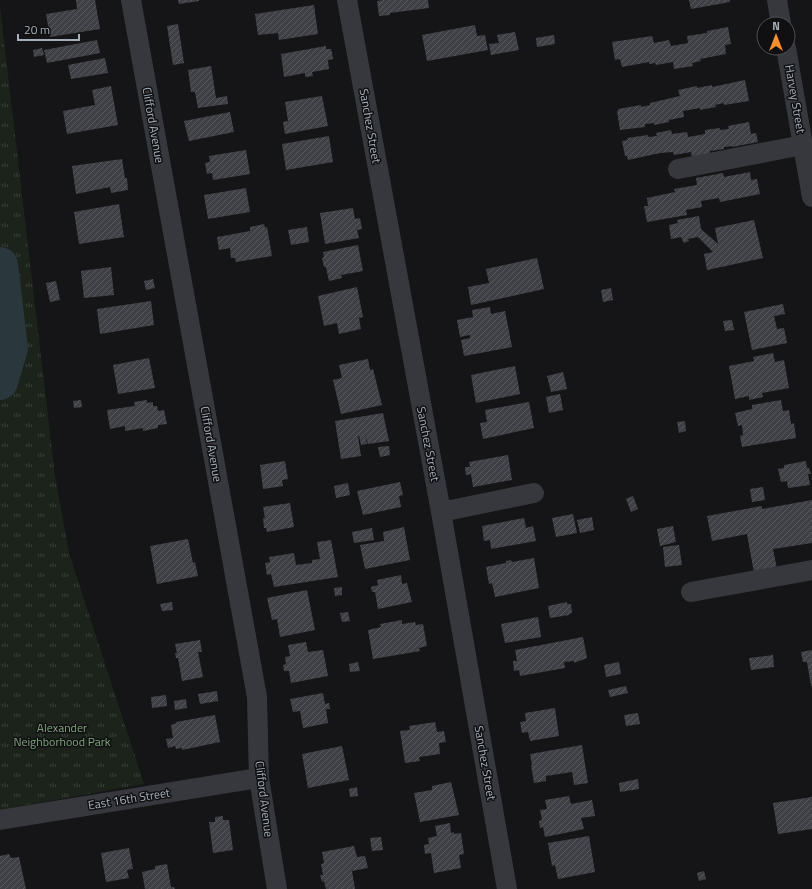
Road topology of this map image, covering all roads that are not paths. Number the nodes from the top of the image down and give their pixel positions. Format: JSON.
{"nodes":[{"id":1,"x":131,"y":0,"type":"edge"},
{"id":2,"x":348,"y":0,"type":"edge"},
{"id":3,"x":777,"y":0,"type":"edge"},
{"id":4,"x":780,"y":16,"type":"edge"},
{"id":5,"x":789,"y":56,"type":"edge"},
{"id":6,"x":804,"y":103,"type":"edge"},
{"id":7,"x":803,"y":145,"type":"junction"},
{"id":8,"x":678,"y":169,"type":"dead end"},
{"id":9,"x":812,"y":197,"type":"edge"},
{"id":10,"x":534,"y":493,"type":"dead end"},
{"id":11,"x":441,"y":512,"type":"junction"},
{"id":12,"x":812,"y":570,"type":"edge"},
{"id":13,"x":691,"y":592,"type":"dead end"},
{"id":14,"x":259,"y":778,"type":"junction"},
{"id":15,"x":0,"y":820,"type":"edge"},
{"id":16,"x":277,"y":889,"type":"edge"},
{"id":17,"x":507,"y":889,"type":"edge"}],
"edges":[{"from":1,"to":14,"type":"street","name":"Clifford Avenue"},
{"from":2,"to":11,"type":"street","name":"Sanchez Street"},
{"from":3,"to":4,"type":"street"},
{"from":5,"to":6,"type":"street","name":"Harvey Street"},
{"from":6,"to":7,"type":"street","name":"Harvey Street"},
{"from":7,"to":8,"type":"street"},
{"from":7,"to":9,"type":"street","name":"Harvey Street"},
{"from":10,"to":11,"type":"street"},
{"from":11,"to":17,"type":"street","name":"Sanchez Street"},
{"from":12,"to":13,"type":"street"},
{"from":14,"to":15,"type":"street","name":"East 16th Street"},
{"from":14,"to":16,"type":"street","name":"Clifford Avenue"}]}
